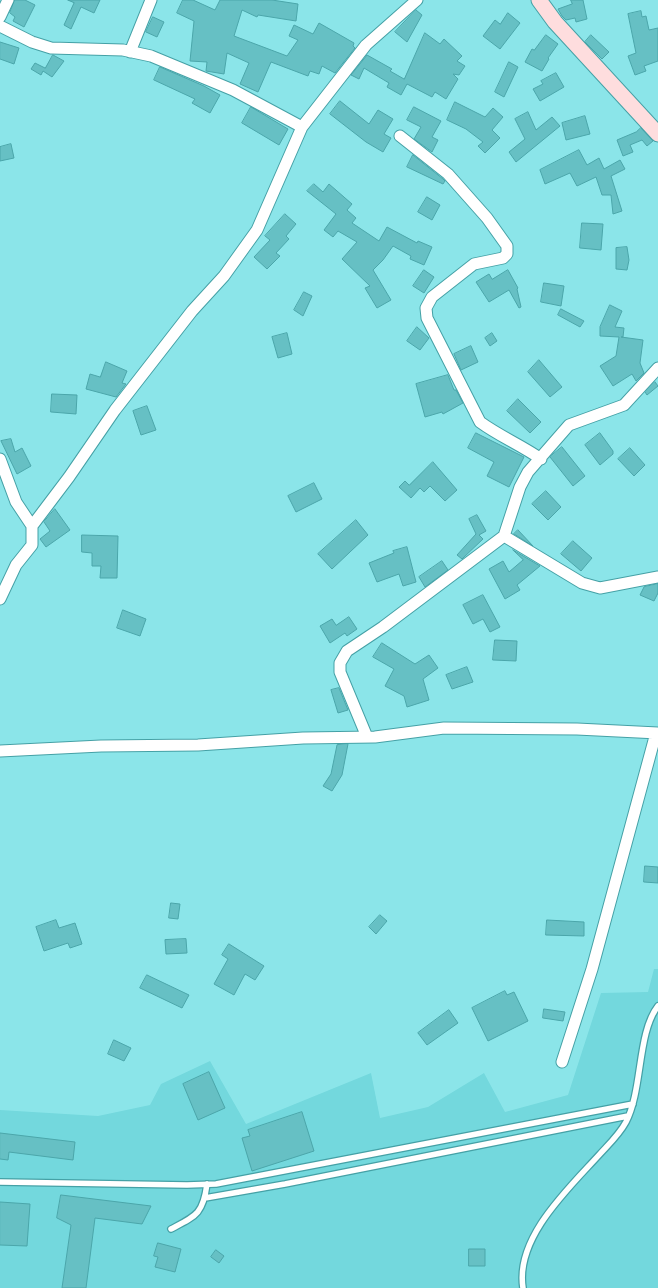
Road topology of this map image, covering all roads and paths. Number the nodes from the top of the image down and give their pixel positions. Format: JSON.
{"nodes":[{"id":1,"x":8,"y":0,"type":"edge"},
{"id":2,"x":151,"y":0,"type":"edge"},
{"id":3,"x":417,"y":0,"type":"edge"},
{"id":4,"x":538,"y":0,"type":"edge"},
{"id":5,"x":0,"y":17,"type":"edge"},
{"id":6,"x":0,"y":26,"type":"edge"},
{"id":7,"x":130,"y":52,"type":"junction"},
{"id":8,"x":302,"y":127,"type":"junction"},
{"id":9,"x":658,"y":134,"type":"edge"},
{"id":10,"x":400,"y":136,"type":"dead end"},
{"id":11,"x":658,"y":368,"type":"edge"},
{"id":12,"x":541,"y":458,"type":"junction"},
{"id":13,"x":0,"y":459,"type":"edge"},
{"id":14,"x":32,"y":526,"type":"junction"},
{"id":15,"x":504,"y":536,"type":"junction"},
{"id":16,"x":658,"y":577,"type":"edge"},
{"id":17,"x":0,"y":599,"type":"edge"},
{"id":18,"x":657,"y":733,"type":"edge"},
{"id":19,"x":367,"y":737,"type":"junction"},
{"id":20,"x":0,"y":751,"type":"edge"},
{"id":21,"x":658,"y":1006,"type":"edge"},
{"id":22,"x":562,"y":1062,"type":"dead end"},
{"id":23,"x":633,"y":1104,"type":"junction"},
{"id":24,"x":628,"y":1116,"type":"junction"},
{"id":25,"x":0,"y":1182,"type":"edge"},
{"id":26,"x":207,"y":1184,"type":"junction"},
{"id":27,"x":205,"y":1198,"type":"junction"},
{"id":28,"x":171,"y":1229,"type":"dead end"},
{"id":29,"x":523,"y":1288,"type":"edge"}],
"edges":[{"from":1,"to":5,"type":"street"},
{"from":2,"to":7,"type":"street"},
{"from":3,"to":8,"type":"street"},
{"from":4,"to":9,"type":"street"},
{"from":6,"to":7,"type":"street"},
{"from":7,"to":8,"type":"street"},
{"from":8,"to":14,"type":"street"},
{"from":10,"to":12,"type":"street"},
{"from":11,"to":12,"type":"street"},
{"from":12,"to":15,"type":"street"},
{"from":13,"to":14,"type":"street"},
{"from":14,"to":17,"type":"street"},
{"from":15,"to":16,"type":"street"},
{"from":15,"to":19,"type":"street"},
{"from":18,"to":19,"type":"street"},
{"from":18,"to":22,"type":"street"},
{"from":19,"to":20,"type":"street"},
{"from":21,"to":23,"type":"lane"},
{"from":23,"to":24,"type":"lane"},
{"from":23,"to":26,"type":"lane"},
{"from":24,"to":27,"type":"lane"},
{"from":24,"to":29,"type":"lane"},
{"from":25,"to":26,"type":"lane"},
{"from":26,"to":27,"type":"lane"},
{"from":27,"to":28,"type":"lane"}]}
